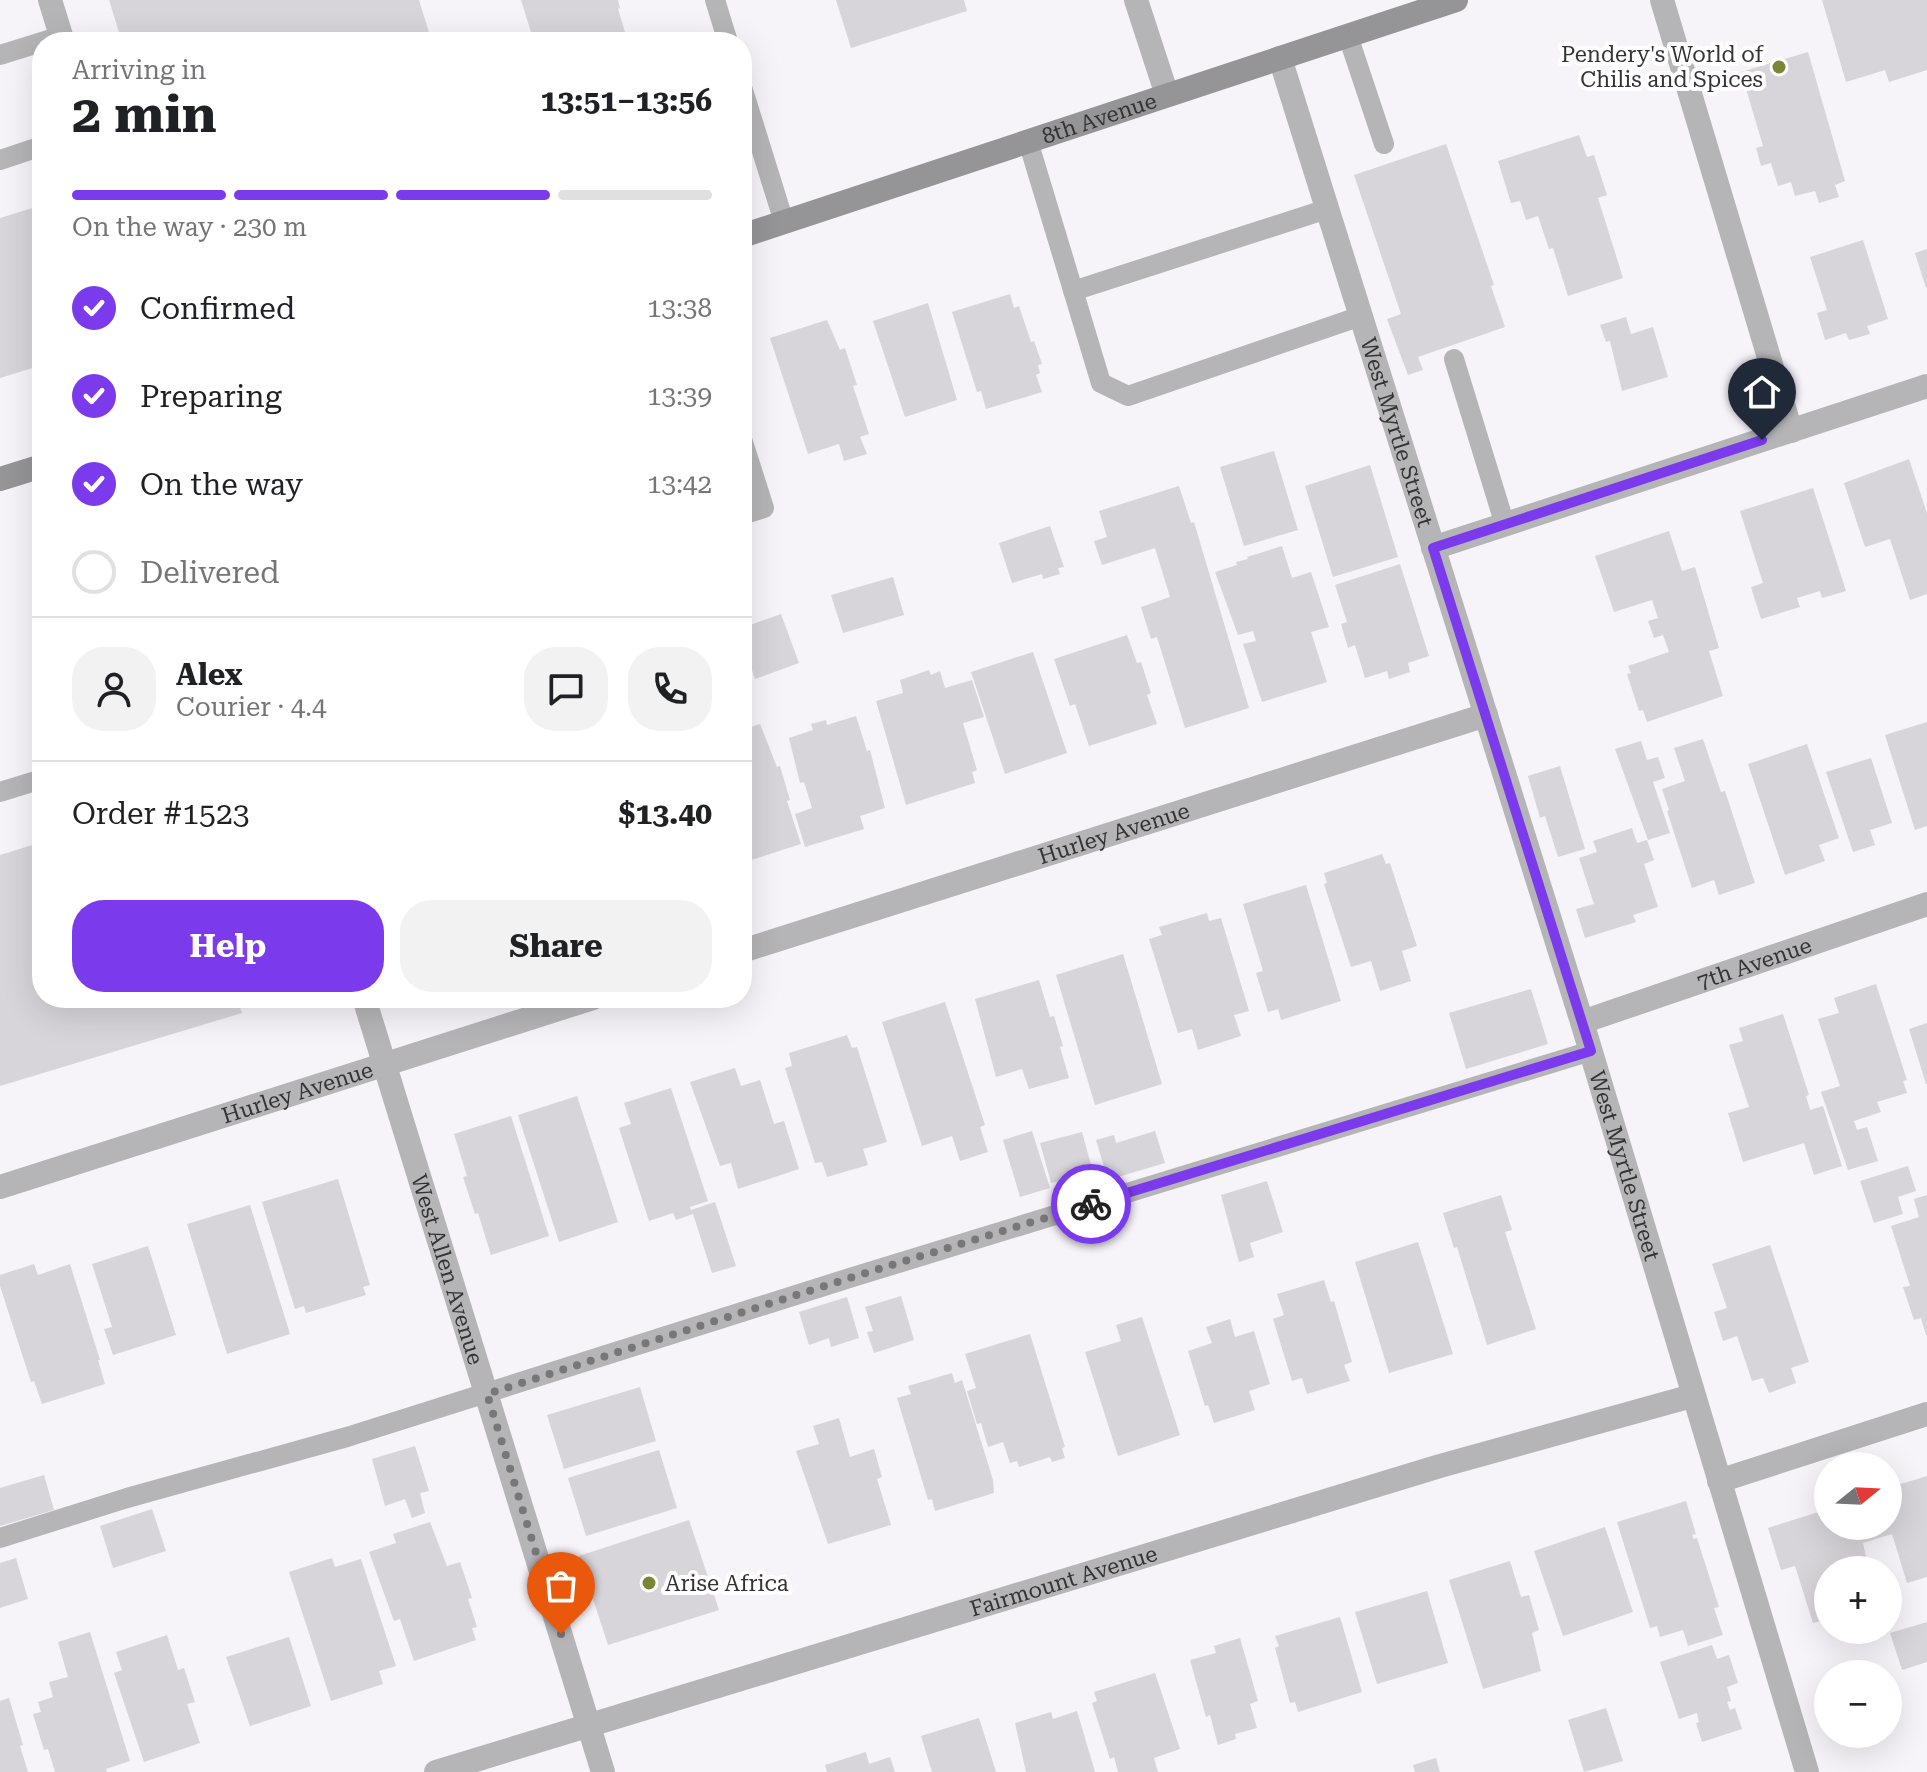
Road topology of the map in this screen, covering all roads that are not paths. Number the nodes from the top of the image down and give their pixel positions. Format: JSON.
{"nodes":[{"id":1,"x":50,"y":0,"type":"edge"},
{"id":2,"x":715,"y":0,"type":"edge"},
{"id":3,"x":1136,"y":0,"type":"edge"},
{"id":4,"x":1456,"y":0,"type":"edge"},
{"id":5,"x":1662,"y":0,"type":"edge"},
{"id":6,"x":60,"y":32,"type":"edge"},
{"id":7,"x":725,"y":32,"type":"edge"},
{"id":8,"x":1348,"y":36,"type":"junction"},
{"id":9,"x":32,"y":47,"type":"edge"},
{"id":10,"x":0,"y":55,"type":"edge"},
{"id":11,"x":1280,"y":58,"type":"junction"},
{"id":12,"x":1167,"y":95,"type":"junction"},
{"id":13,"x":752,"y":119,"type":"edge"},
{"id":14,"x":1028,"y":141,"type":"junction"},
{"id":15,"x":1384,"y":144,"type":"dead end"},
{"id":16,"x":32,"y":149,"type":"edge"},
{"id":17,"x":0,"y":160,"type":"edge"},
{"id":18,"x":1327,"y":209,"type":"junction"},
{"id":19,"x":784,"y":222,"type":"junction"},
{"id":20,"x":752,"y":233,"type":"edge"},
{"id":21,"x":1073,"y":291,"type":"junction"},
{"id":22,"x":1361,"y":316,"type":"junction"},
{"id":23,"x":1454,"y":359,"type":"dead end"},
{"id":24,"x":1927,"y":386,"type":"edge"},
{"id":25,"x":1791,"y":431,"type":"junction"},
{"id":26,"x":32,"y":469,"type":"edge"},
{"id":27,"x":752,"y":470,"type":"edge"},
{"id":28,"x":0,"y":479,"type":"edge"},
{"id":29,"x":752,"y":512,"type":"edge"},
{"id":30,"x":1505,"y":525,"type":"junction"},
{"id":31,"x":1433,"y":548,"type":"junction"},
{"id":32,"x":1486,"y":715,"type":"junction"},
{"id":33,"x":32,"y":782,"type":"edge"},
{"id":34,"x":0,"y":792,"type":"edge"},
{"id":35,"x":1927,"y":904,"type":"edge"},
{"id":36,"x":752,"y":948,"type":"edge"},
{"id":37,"x":367,"y":1008,"type":"edge"},
{"id":38,"x":561,"y":1008,"type":"edge"},
{"id":39,"x":1582,"y":1022,"type":"junction"},
{"id":40,"x":1591,"y":1051,"type":"junction"},
{"id":41,"x":385,"y":1064,"type":"junction"},
{"id":42,"x":0,"y":1187,"type":"edge"},
{"id":43,"x":487,"y":1394,"type":"junction"},
{"id":44,"x":1692,"y":1396,"type":"junction"},
{"id":45,"x":1927,"y":1414,"type":"edge"},
{"id":46,"x":1719,"y":1481,"type":"junction"},
{"id":47,"x":0,"y":1538,"type":"edge"},
{"id":48,"x":588,"y":1724,"type":"junction"},
{"id":49,"x":436,"y":1772,"type":"edge"},
{"id":50,"x":603,"y":1772,"type":"edge"},
{"id":51,"x":1807,"y":1772,"type":"edge"}],
"edges":[{"from":1,"to":6,"type":"street"},
{"from":2,"to":7,"type":"lane"},
{"from":3,"to":12,"type":"street"},
{"from":4,"to":8,"type":"main road","name":"8th Avenue"},
{"from":5,"to":25,"type":"street"},
{"from":8,"to":11,"type":"main road","name":"8th Avenue"},
{"from":8,"to":15,"type":"lane"},
{"from":9,"to":10,"type":"lane"},
{"from":11,"to":12,"type":"main road","name":"8th Avenue"},
{"from":11,"to":18,"type":"street","name":"West Myrtle Street"},
{"from":12,"to":14,"type":"main road","name":"8th Avenue"},
{"from":13,"to":19,"type":"lane"},
{"from":14,"to":19,"type":"main road","name":"8th Avenue"},
{"from":14,"to":21,"type":"lane"},
{"from":16,"to":17,"type":"lane"},
{"from":18,"to":21,"type":"lane"},
{"from":18,"to":22,"type":"street","name":"West Myrtle Street"},
{"from":19,"to":20,"type":"main road","name":"8th Avenue"},
{"from":21,"to":22,"type":"lane"},
{"from":22,"to":31,"type":"street","name":"West Myrtle Street"},
{"from":23,"to":30,"type":"lane"},
{"from":24,"to":25,"type":"street"},
{"from":25,"to":30,"type":"street"},
{"from":26,"to":28,"type":"main road"},
{"from":27,"to":29,"type":"lane"},
{"from":30,"to":31,"type":"street"},
{"from":31,"to":32,"type":"street","name":"West Myrtle Street"},
{"from":32,"to":36,"type":"street","name":"Hurley Avenue"},
{"from":32,"to":39,"type":"street","name":"West Myrtle Street"},
{"from":33,"to":34,"type":"lane"},
{"from":35,"to":39,"type":"street","name":"7th Avenue"},
{"from":37,"to":41,"type":"street","name":"West Allen Avenue"},
{"from":38,"to":41,"type":"street","name":"Hurley Avenue"},
{"from":39,"to":40,"type":"street","name":"West Myrtle Street"},
{"from":40,"to":43,"type":"lane"},
{"from":40,"to":44,"type":"street","name":"West Myrtle Street"},
{"from":41,"to":42,"type":"street","name":"Hurley Avenue"},
{"from":41,"to":43,"type":"street","name":"West Allen Avenue"},
{"from":43,"to":47,"type":"lane"},
{"from":43,"to":48,"type":"street","name":"West Allen Avenue"},
{"from":44,"to":46,"type":"street","name":"West Myrtle Street"},
{"from":44,"to":48,"type":"street","name":"Fairmount Avenue"},
{"from":45,"to":46,"type":"street"},
{"from":46,"to":51,"type":"street","name":"West Myrtle Street"},
{"from":48,"to":49,"type":"street","name":"Fairmount Avenue"},
{"from":48,"to":50,"type":"street","name":"West Allen Avenue"}]}
